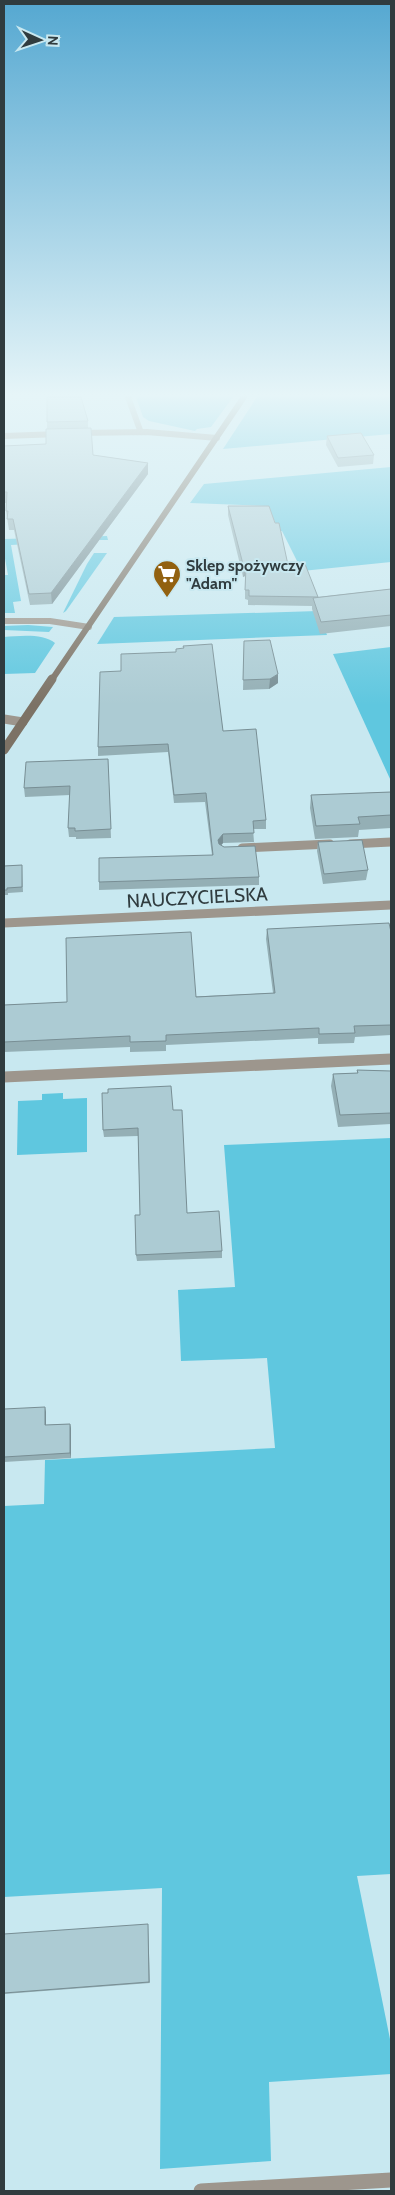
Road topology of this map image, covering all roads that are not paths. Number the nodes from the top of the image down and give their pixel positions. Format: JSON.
{"nodes":[{"id":1,"x":175,"y":499,"type":"edge"},
{"id":2,"x":4,"y":621,"type":"edge"},
{"id":3,"x":89,"y":627,"type":"junction"},
{"id":4,"x":4,"y":719,"type":"edge"},
{"id":5,"x":23,"y":722,"type":"junction"},
{"id":6,"x":4,"y":750,"type":"edge"},
{"id":7,"x":391,"y":842,"type":"edge"},
{"id":8,"x":234,"y":848,"type":"edge"},
{"id":9,"x":391,"y":905,"type":"edge"},
{"id":10,"x":4,"y":923,"type":"edge"},
{"id":11,"x":391,"y":1059,"type":"edge"},
{"id":12,"x":4,"y":1077,"type":"edge"},
{"id":13,"x":391,"y":2180,"type":"edge"},
{"id":14,"x":201,"y":2191,"type":"edge"}],
"edges":[{"from":1,"to":3,"type":"street"},
{"from":2,"to":3,"type":"street"},
{"from":3,"to":5,"type":"street"},
{"from":4,"to":5,"type":"street"},
{"from":5,"to":6,"type":"street"},
{"from":7,"to":8,"type":"street"},
{"from":9,"to":10,"type":"street","name":"NAUCZYCIELSKA"},
{"from":11,"to":12,"type":"street"},
{"from":13,"to":14,"type":"street"}]}
